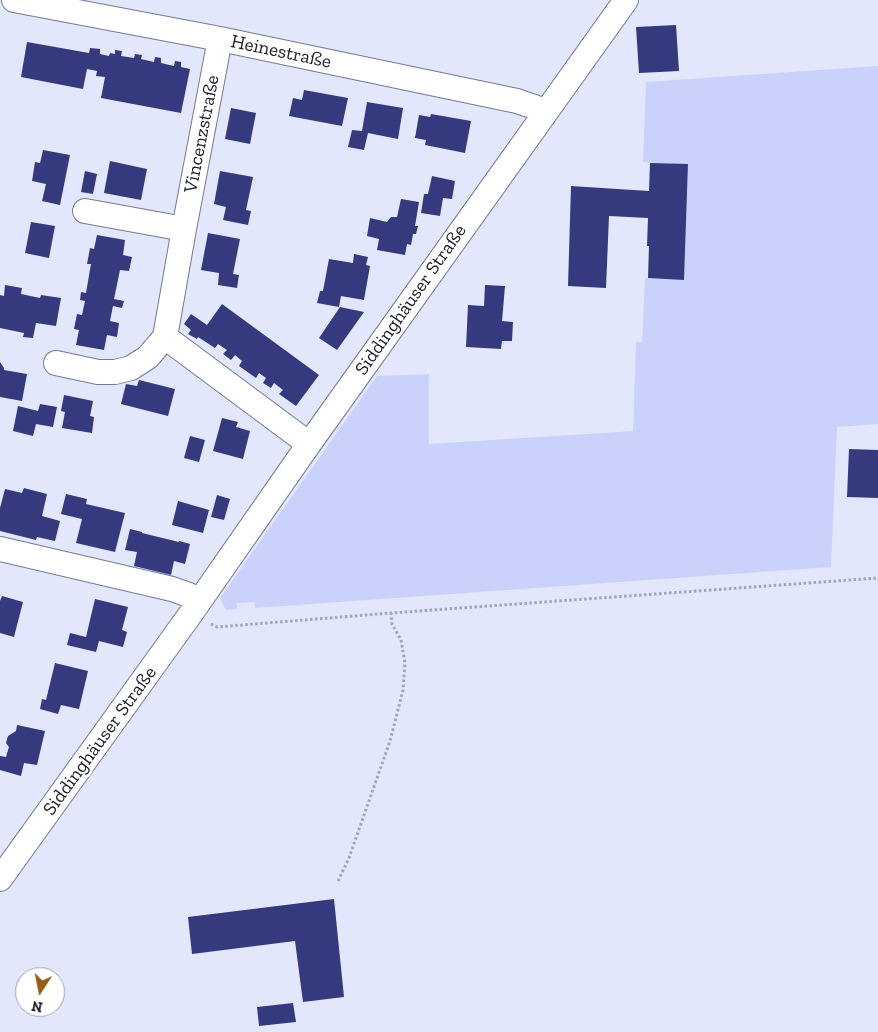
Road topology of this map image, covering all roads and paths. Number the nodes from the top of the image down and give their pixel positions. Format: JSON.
{"nodes":[{"id":1,"x":14,"y":0,"type":"edge"},
{"id":2,"x":626,"y":0,"type":"edge"},
{"id":3,"x":220,"y":39,"type":"junction"},
{"id":4,"x":546,"y":111,"type":"junction"},
{"id":5,"x":85,"y":210,"type":"dead end"},
{"id":6,"x":184,"y":229,"type":"junction"},
{"id":7,"x":165,"y":337,"type":"junction"},
{"id":8,"x":56,"y":363,"type":"dead end"},
{"id":9,"x":309,"y":444,"type":"junction"},
{"id":10,"x":0,"y":549,"type":"edge"},
{"id":11,"x":878,"y":578,"type":"edge"},
{"id":12,"x":196,"y":607,"type":"junction"},
{"id":13,"x":391,"y":613,"type":"junction"},
{"id":14,"x":0,"y":878,"type":"edge"},
{"id":15,"x":338,"y":881,"type":"dead end"}],
"edges":[{"from":1,"to":3,"type":"street","name":"Heinestraße"},
{"from":2,"to":4,"type":"street","name":"Siddinghäuser Straße"},
{"from":3,"to":4,"type":"street","name":"Heinestraße"},
{"from":3,"to":6,"type":"street","name":"Vincenzstraße"},
{"from":4,"to":9,"type":"street","name":"Siddinghäuser Straße"},
{"from":5,"to":6,"type":"street"},
{"from":6,"to":7,"type":"street","name":"Vincenzstraße"},
{"from":7,"to":8,"type":"street"},
{"from":7,"to":9,"type":"street"},
{"from":9,"to":12,"type":"street","name":"Siddinghäuser Straße"},
{"from":10,"to":12,"type":"street"},
{"from":11,"to":13,"type":"path"},
{"from":12,"to":13,"type":"path"},
{"from":12,"to":14,"type":"street","name":"Siddinghäuser Straße"},
{"from":13,"to":15,"type":"path"}]}
